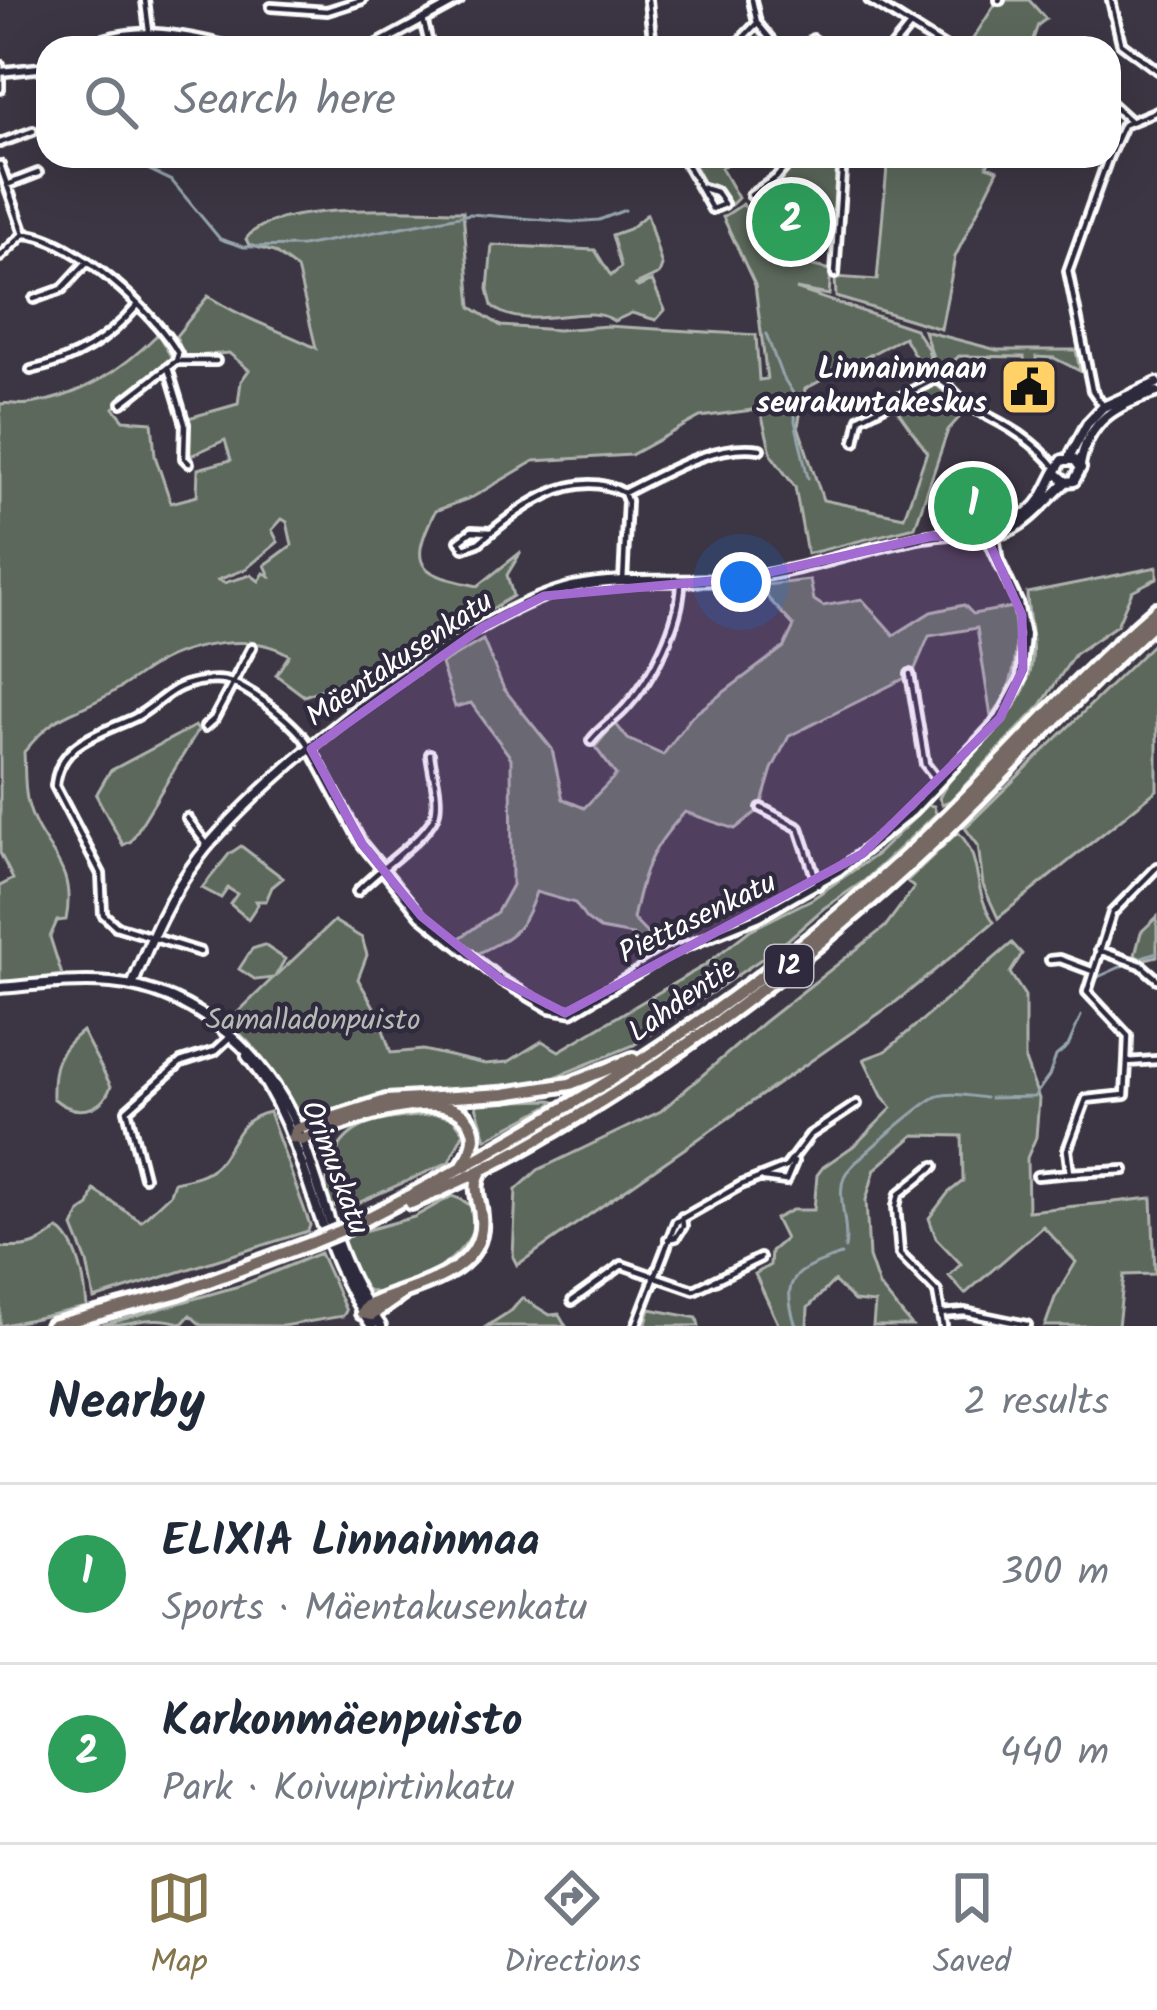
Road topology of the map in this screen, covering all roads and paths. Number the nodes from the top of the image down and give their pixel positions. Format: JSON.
{"nodes":[{"id":1,"x":145,"y":0,"type":"edge"},
{"id":2,"x":362,"y":0,"type":"edge"},
{"id":3,"x":459,"y":0,"type":"edge"},
{"id":4,"x":648,"y":0,"type":"edge"},
{"id":5,"x":752,"y":0,"type":"edge"},
{"id":6,"x":869,"y":0,"type":"edge"},
{"id":7,"x":1111,"y":0,"type":"edge"},
{"id":8,"x":271,"y":7,"type":"dead end"},
{"id":9,"x":423,"y":19,"type":"junction"},
{"id":10,"x":758,"y":23,"type":"junction"},
{"id":11,"x":910,"y":26,"type":"junction"},
{"id":12,"x":149,"y":31,"type":"junction"},
{"id":13,"x":169,"y":34,"type":"joint"},
{"id":14,"x":112,"y":36,"type":"edge"},
{"id":15,"x":179,"y":36,"type":"edge"},
{"id":16,"x":393,"y":36,"type":"edge"},
{"id":17,"x":427,"y":36,"type":"edge"},
{"id":18,"x":652,"y":36,"type":"edge"},
{"id":19,"x":746,"y":36,"type":"edge"},
{"id":20,"x":768,"y":36,"type":"edge"},
{"id":21,"x":902,"y":36,"type":"edge"},
{"id":22,"x":926,"y":36,"type":"edge"},
{"id":23,"x":1119,"y":36,"type":"edge"},
{"id":24,"x":1121,"y":43,"type":"edge"},
{"id":25,"x":0,"y":70,"type":"edge"},
{"id":26,"x":1157,"y":70,"type":"edge"},
{"id":27,"x":36,"y":71,"type":"edge"},
{"id":28,"x":0,"y":89,"type":"edge"},
{"id":29,"x":1157,"y":110,"type":"edge"},
{"id":30,"x":1121,"y":113,"type":"edge"},
{"id":31,"x":1130,"y":121,"type":"junction"},
{"id":32,"x":1121,"y":129,"type":"edge"},
{"id":33,"x":33,"y":131,"type":"dead end"},
{"id":34,"x":0,"y":143,"type":"edge"},
{"id":35,"x":0,"y":165,"type":"edge"},
{"id":36,"x":689,"y":168,"type":"edge"},
{"id":37,"x":784,"y":168,"type":"edge"},
{"id":38,"x":842,"y":168,"type":"edge"},
{"id":39,"x":1105,"y":168,"type":"edge"},
{"id":40,"x":38,"y":173,"type":"dead end"},
{"id":41,"x":7,"y":184,"type":"junction"},
{"id":42,"x":700,"y":187,"type":"dead end"},
{"id":43,"x":751,"y":196,"type":"dead end"},
{"id":44,"x":24,"y":234,"type":"junction"},
{"id":45,"x":0,"y":256,"type":"edge"},
{"id":46,"x":86,"y":262,"type":"junction"},
{"id":47,"x":835,"y":274,"type":"dead end"},
{"id":48,"x":34,"y":299,"type":"dead end"},
{"id":49,"x":137,"y":306,"type":"junction"},
{"id":50,"x":176,"y":361,"type":"junction"},
{"id":51,"x":216,"y":361,"type":"dead end"},
{"id":52,"x":168,"y":368,"type":"junction"},
{"id":53,"x":31,"y":370,"type":"dead end"},
{"id":54,"x":1157,"y":387,"type":"edge"},
{"id":55,"x":122,"y":403,"type":"dead end"},
{"id":56,"x":1106,"y":410,"type":"junction"},
{"id":57,"x":855,"y":442,"type":"dead end"},
{"id":58,"x":760,"y":449,"type":"dead end"},
{"id":59,"x":189,"y":463,"type":"dead end"},
{"id":60,"x":1062,"y":465,"type":"junction"},
{"id":61,"x":1080,"y":465,"type":"junction"},
{"id":62,"x":1066,"y":482,"type":"junction"},
{"id":63,"x":624,"y":493,"type":"junction"},
{"id":64,"x":491,"y":532,"type":"junction"},
{"id":65,"x":990,"y":533,"type":"junction"},
{"id":66,"x":622,"y":582,"type":"junction"},
{"id":67,"x":681,"y":584,"type":"junction"},
{"id":68,"x":1157,"y":609,"type":"edge"},
{"id":69,"x":1157,"y":620,"type":"edge"},
{"id":70,"x":252,"y":647,"type":"dead end"},
{"id":71,"x":910,"y":674,"type":"dead end"},
{"id":72,"x":232,"y":683,"type":"junction"},
{"id":73,"x":205,"y":727,"type":"dead end"},
{"id":74,"x":591,"y":741,"type":"dead end"},
{"id":75,"x":311,"y":749,"type":"junction"},
{"id":76,"x":430,"y":754,"type":"dead end"},
{"id":77,"x":940,"y":783,"type":"junction"},
{"id":78,"x":761,"y":808,"type":"dead end"},
{"id":79,"x":187,"y":818,"type":"dead end"},
{"id":80,"x":208,"y":846,"type":"junction"},
{"id":81,"x":379,"y":867,"type":"junction"},
{"id":82,"x":1157,"y":867,"type":"edge"},
{"id":83,"x":818,"y":885,"type":"junction"},
{"id":84,"x":357,"y":892,"type":"dead end"},
{"id":85,"x":152,"y":935,"type":"junction"},
{"id":86,"x":1100,"y":950,"type":"junction"},
{"id":87,"x":200,"y":952,"type":"dead end"},
{"id":88,"x":1050,"y":960,"type":"dead end"},
{"id":89,"x":1092,"y":971,"type":"junction"},
{"id":90,"x":1157,"y":980,"type":"edge"},
{"id":91,"x":132,"y":986,"type":"junction"},
{"id":92,"x":0,"y":988,"type":"edge"},
{"id":93,"x":698,"y":1021,"type":"junction"},
{"id":94,"x":230,"y":1037,"type":"junction"},
{"id":95,"x":1157,"y":1060,"type":"edge"},
{"id":96,"x":1127,"y":1062,"type":"junction"},
{"id":97,"x":857,"y":1104,"type":"dead end"},
{"id":98,"x":297,"y":1135,"type":"junction"},
{"id":99,"x":795,"y":1158,"type":"junction"},
{"id":100,"x":488,"y":1164,"type":"junction"},
{"id":101,"x":934,"y":1166,"type":"dead end"},
{"id":102,"x":1124,"y":1170,"type":"dead end"},
{"id":103,"x":1070,"y":1173,"type":"junction"},
{"id":104,"x":1037,"y":1176,"type":"dead end"},
{"id":105,"x":144,"y":1177,"type":"dead end"},
{"id":106,"x":764,"y":1178,"type":"junction"},
{"id":107,"x":444,"y":1182,"type":"junction"},
{"id":108,"x":481,"y":1211,"type":"junction"},
{"id":109,"x":760,"y":1258,"type":"dead end"},
{"id":110,"x":654,"y":1276,"type":"junction"},
{"id":111,"x":572,"y":1301,"type":"dead end"},
{"id":112,"x":940,"y":1314,"type":"junction"},
{"id":113,"x":371,"y":1317,"type":"edge"},
{"id":114,"x":1027,"y":1325,"type":"edge"},
{"id":115,"x":52,"y":1326,"type":"edge"},
{"id":116,"x":636,"y":1326,"type":"edge"},
{"id":117,"x":943,"y":1326,"type":"edge"}],
"edges":[{"from":1,"to":12,"type":"street"},
{"from":2,"to":8,"type":"street"},
{"from":3,"to":9,"type":"street"},
{"from":4,"to":18,"type":"street"},
{"from":5,"to":10,"type":"street"},
{"from":6,"to":11,"type":"street"},
{"from":7,"to":23,"type":"street"},
{"from":9,"to":16,"type":"street"},
{"from":9,"to":17,"type":"street"},
{"from":10,"to":19,"type":"street"},
{"from":10,"to":20,"type":"street"},
{"from":11,"to":21,"type":"street"},
{"from":11,"to":22,"type":"street"},
{"from":12,"to":13,"type":"street"},
{"from":12,"to":14,"type":"street"},
{"from":13,"to":15,"type":"street"},
{"from":24,"to":26,"type":"street"},
{"from":25,"to":27,"type":"street"},
{"from":25,"to":28,"type":"street"},
{"from":29,"to":31,"type":"street"},
{"from":30,"to":31,"type":"street"},
{"from":31,"to":32,"type":"street"},
{"from":33,"to":34,"type":"street"},
{"from":35,"to":41,"type":"street"},
{"from":36,"to":42,"type":"street"},
{"from":37,"to":43,"type":"street"},
{"from":38,"to":47,"type":"street"},
{"from":39,"to":56,"type":"street"},
{"from":40,"to":41,"type":"street"},
{"from":41,"to":44,"type":"street"},
{"from":44,"to":45,"type":"street"},
{"from":44,"to":46,"type":"street"},
{"from":46,"to":48,"type":"street"},
{"from":46,"to":49,"type":"street"},
{"from":49,"to":50,"type":"street"},
{"from":49,"to":53,"type":"street"},
{"from":50,"to":51,"type":"street"},
{"from":50,"to":52,"type":"street"},
{"from":52,"to":55,"type":"street"},
{"from":52,"to":59,"type":"street"},
{"from":54,"to":56,"type":"main road"},
{"from":56,"to":60,"type":"main road","name":"Mäentakusenkatu"},
{"from":56,"to":61,"type":"main road"},
{"from":57,"to":60,"type":"street"},
{"from":58,"to":63,"type":"street"},
{"from":60,"to":61,"type":"main road"},
{"from":60,"to":62,"type":"main road"},
{"from":60,"to":65,"type":"main road","name":"Mäentakusenkatu"},
{"from":61,"to":62,"type":"main road","name":"Mäentakusenkatu"},
{"from":62,"to":65,"type":"main road","name":"Mäentakusenkatu"},
{"from":63,"to":64,"type":"street"},
{"from":63,"to":66,"type":"street"},
{"from":64,"to":64,"type":"street"},
{"from":65,"to":67,"type":"main road","name":"Mäentakusenkatu"},
{"from":65,"to":77,"type":"street","name":"Piettasenkatu"},
{"from":66,"to":67,"type":"main road","name":"Mäentakusenkatu"},
{"from":66,"to":75,"type":"main road","name":"Mäentakusenkatu"},
{"from":67,"to":74,"type":"street"},
{"from":68,"to":93,"type":"highway","name":"Lahdentie","number":"12"},
{"from":69,"to":100,"type":"highway","name":"Lahdentie","number":"12"},
{"from":70,"to":72,"type":"street"},
{"from":71,"to":77,"type":"street"},
{"from":72,"to":73,"type":"street"},
{"from":72,"to":75,"type":"street"},
{"from":72,"to":85,"type":"street"},
{"from":75,"to":80,"type":"main road","name":"Mäentakusenkatu"},
{"from":75,"to":81,"type":"street","name":"Piettasenkatu"},
{"from":76,"to":81,"type":"street"},
{"from":77,"to":83,"type":"street","name":"Piettasenkatu"},
{"from":78,"to":83,"type":"street"},
{"from":79,"to":80,"type":"street"},
{"from":80,"to":85,"type":"main road","name":"Mäentakusenkatu"},
{"from":81,"to":83,"type":"street","name":"Piettasenkatu"},
{"from":81,"to":84,"type":"street"},
{"from":82,"to":86,"type":"street"},
{"from":85,"to":87,"type":"street"},
{"from":85,"to":91,"type":"main road","name":"Mäentakusenkatu"},
{"from":86,"to":89,"type":"street"},
{"from":86,"to":90,"type":"street"},
{"from":88,"to":89,"type":"street"},
{"from":89,"to":96,"type":"street"},
{"from":91,"to":92,"type":"main road","name":"Orimuskatu"},
{"from":91,"to":94,"type":"main road","name":"Orimuskatu"},
{"from":93,"to":98,"type":"highway"},
{"from":93,"to":107,"type":"highway","name":"Lahdentie","number":"12"},
{"from":94,"to":98,"type":"main road","name":"Orimuskatu"},
{"from":94,"to":105,"type":"street"},
{"from":95,"to":96,"type":"street"},
{"from":96,"to":103,"type":"street"},
{"from":97,"to":99,"type":"street"},
{"from":98,"to":107,"type":"highway"},
{"from":98,"to":113,"type":"main road","name":"Orimuskatu"},
{"from":99,"to":106,"type":"street"},
{"from":99,"to":106,"type":"street"},
{"from":100,"to":107,"type":"highway","name":"Lahdentie","number":"12"},
{"from":100,"to":108,"type":"highway"},
{"from":101,"to":112,"type":"street"},
{"from":102,"to":103,"type":"street"},
{"from":103,"to":104,"type":"street"},
{"from":106,"to":110,"type":"street"},
{"from":107,"to":108,"type":"highway"},
{"from":107,"to":115,"type":"highway","name":"Lahdentie","number":"12","bridge":true},
{"from":108,"to":113,"type":"highway"},
{"from":109,"to":110,"type":"street"},
{"from":110,"to":111,"type":"street"},
{"from":110,"to":116,"type":"street"},
{"from":112,"to":114,"type":"street"},
{"from":112,"to":117,"type":"street"}]}
